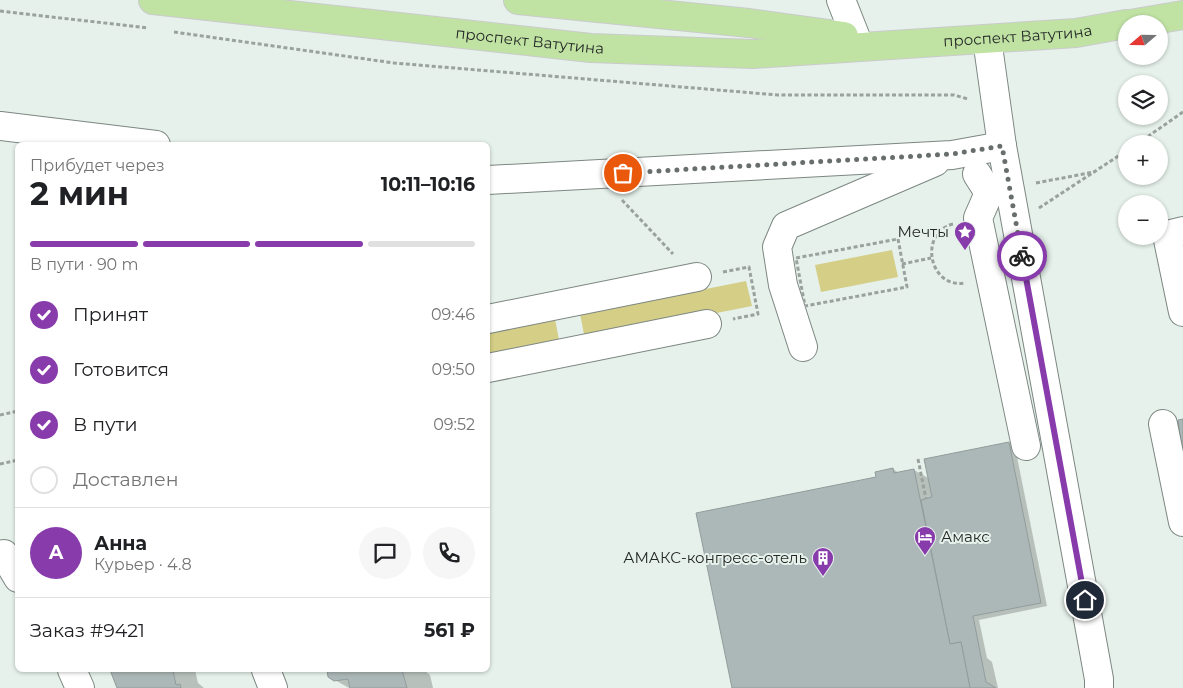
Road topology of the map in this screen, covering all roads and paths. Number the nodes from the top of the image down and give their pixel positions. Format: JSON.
{"nodes":[{"id":1,"x":153,"y":0,"type":"edge"},
{"id":2,"x":518,"y":0,"type":"edge"},
{"id":3,"x":841,"y":0,"type":"edge"},
{"id":4,"x":1183,"y":14,"type":"edge"},
{"id":5,"x":1168,"y":17,"type":"edge"},
{"id":6,"x":1118,"y":26,"type":"edge"},
{"id":7,"x":856,"y":38,"type":"junction"},
{"id":8,"x":987,"y":39,"type":"junction"},
{"id":9,"x":908,"y":45,"type":"junction"},
{"id":10,"x":1183,"y":112,"type":"edge"},
{"id":11,"x":0,"y":126,"type":"edge"},
{"id":12,"x":1150,"y":135,"type":"edge"},
{"id":13,"x":131,"y":142,"type":"edge"},
{"id":14,"x":1002,"y":146,"type":"junction"},
{"id":15,"x":952,"y":154,"type":"junction"},
{"id":16,"x":1118,"y":157,"type":"edge"},
{"id":17,"x":1097,"y":171,"type":"junction"},
{"id":18,"x":490,"y":180,"type":"edge"},
{"id":19,"x":994,"y":186,"type":"junction"},
{"id":20,"x":617,"y":195,"type":"dead end"},
{"id":21,"x":1034,"y":211,"type":"dead end"},
{"id":22,"x":969,"y":220,"type":"junction"},
{"id":23,"x":1183,"y":231,"type":"edge"},
{"id":24,"x":796,"y":258,"type":"dead end"},
{"id":25,"x":931,"y":258,"type":"junction"},
{"id":26,"x":902,"y":264,"type":"junction"},
{"id":27,"x":750,"y":267,"type":"dead end"},
{"id":28,"x":696,"y":278,"type":"joint"},
{"id":29,"x":983,"y":279,"type":"junction"},
{"id":30,"x":805,"y":306,"type":"dead end"},
{"id":31,"x":1183,"y":312,"type":"edge"},
{"id":32,"x":758,"y":314,"type":"dead end"},
{"id":33,"x":490,"y":319,"type":"edge"},
{"id":34,"x":707,"y":324,"type":"dead end"},
{"id":35,"x":802,"y":347,"type":"dead end"},
{"id":36,"x":490,"y":368,"type":"edge"},
{"id":37,"x":15,"y":412,"type":"edge"},
{"id":38,"x":0,"y":415,"type":"edge"},
{"id":39,"x":1163,"y":424,"type":"dead end"},
{"id":40,"x":1026,"y":446,"type":"dead end"},
{"id":41,"x":918,"y":459,"type":"dead end"},
{"id":42,"x":15,"y":461,"type":"edge"},
{"id":43,"x":0,"y":464,"type":"edge"},
{"id":44,"x":926,"y":498,"type":"dead end"},
{"id":45,"x":1183,"y":522,"type":"edge"},
{"id":46,"x":7,"y":553,"type":"edge"},
{"id":47,"x":15,"y":571,"type":"edge"},
{"id":48,"x":73,"y":672,"type":"edge"},
{"id":49,"x":267,"y":672,"type":"edge"},
{"id":50,"x":80,"y":688,"type":"edge"},
{"id":51,"x":273,"y":688,"type":"edge"},
{"id":52,"x":1099,"y":688,"type":"edge"}],
"edges":[{"from":1,"to":9,"type":"main road","name":"проспект Ватутина"},
{"from":2,"to":7,"type":"main road","name":"проспект Ватутина"},
{"from":3,"to":7,"type":"street"},
{"from":4,"to":5,"type":"main road","name":"проспект Ватутина"},
{"from":6,"to":8,"type":"main road","name":"проспект Ватутина"},
{"from":7,"to":9,"type":"main road","name":"проспект Ватутина"},
{"from":8,"to":9,"type":"main road","name":"проспект Ватутина"},
{"from":8,"to":14,"type":"street"},
{"from":10,"to":12,"type":"path"},
{"from":11,"to":13,"type":"street"},
{"from":14,"to":15,"type":"street"},
{"from":14,"to":19,"type":"street"},
{"from":15,"to":18,"type":"street"},
{"from":15,"to":35,"type":"street"},
{"from":16,"to":17,"type":"path"},
{"from":17,"to":19,"type":"path"},
{"from":17,"to":21,"type":"path"},
{"from":19,"to":22,"type":"street"},
{"from":19,"to":52,"type":"street"},
{"from":20,"to":28,"type":"path"},
{"from":22,"to":25,"type":"path"},
{"from":22,"to":29,"type":"street"},
{"from":23,"to":31,"type":"street"},
{"from":24,"to":26,"type":"path"},
{"from":25,"to":26,"type":"path"},
{"from":25,"to":29,"type":"path"},
{"from":26,"to":30,"type":"path"},
{"from":27,"to":32,"type":"path"},
{"from":28,"to":33,"type":"street"},
{"from":29,"to":40,"type":"street"},
{"from":34,"to":36,"type":"street"},
{"from":37,"to":38,"type":"path"},
{"from":39,"to":45,"type":"street"},
{"from":41,"to":44,"type":"path"},
{"from":42,"to":43,"type":"path"},
{"from":46,"to":47,"type":"street"},
{"from":48,"to":50,"type":"street"},
{"from":49,"to":51,"type":"street"}]}
